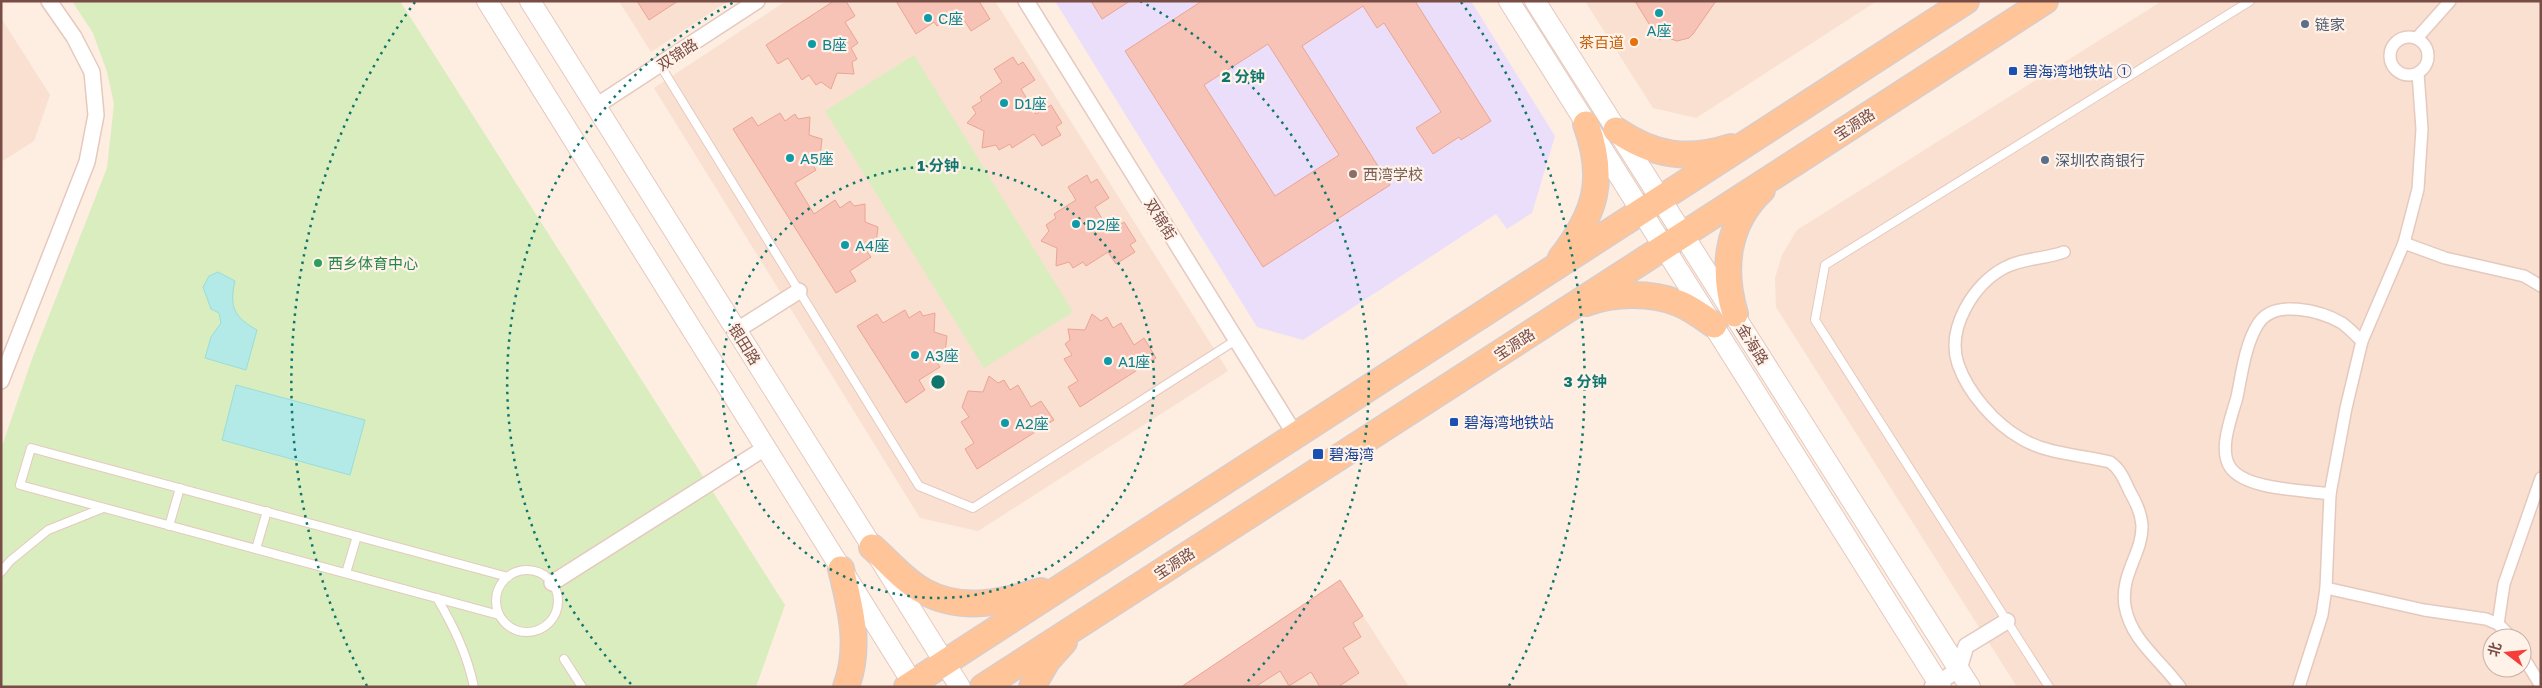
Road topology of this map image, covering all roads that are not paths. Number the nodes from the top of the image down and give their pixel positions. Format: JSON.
{"nodes":[{"id":1,"x":49,"y":1,"type":"edge"},
{"id":2,"x":487,"y":1,"type":"edge"},
{"id":3,"x":530,"y":1,"type":"edge"},
{"id":4,"x":757,"y":1,"type":"edge"},
{"id":5,"x":1026,"y":1,"type":"edge"},
{"id":6,"x":1509,"y":1,"type":"edge"},
{"id":7,"x":1535,"y":1,"type":"edge"},
{"id":8,"x":1966,"y":1,"type":"edge"},
{"id":9,"x":2046,"y":1,"type":"edge"},
{"id":10,"x":2250,"y":1,"type":"edge"},
{"id":11,"x":2450,"y":1,"type":"edge"},
{"id":12,"x":2417,"y":38,"type":"junction"},
{"id":13,"x":660,"y":65,"type":"junction"},
{"id":14,"x":2418,"y":73,"type":"junction"},
{"id":15,"x":596,"y":106,"type":"junction"},
{"id":16,"x":1586,"y":124,"type":"junction"},
{"id":17,"x":1616,"y":130,"type":"junction"},
{"id":18,"x":1755,"y":139,"type":"junction"},
{"id":19,"x":1793,"y":164,"type":"junction"},
{"id":20,"x":1651,"y":205,"type":"junction"},
{"id":21,"x":1673,"y":240,"type":"junction"},
{"id":22,"x":2404,"y":243,"type":"junction"},
{"id":23,"x":2064,"y":252,"type":"dead end"},
{"id":24,"x":1551,"y":271,"type":"junction"},
{"id":25,"x":2541,"y":286,"type":"edge"},
{"id":26,"x":799,"y":291,"type":"junction"},
{"id":27,"x":1565,"y":311,"type":"junction"},
{"id":28,"x":1725,"y":320,"type":"junction"},
{"id":29,"x":737,"y":330,"type":"junction"},
{"id":30,"x":1236,"y":340,"type":"junction"},
{"id":31,"x":2362,"y":341,"type":"junction"},
{"id":32,"x":1,"y":381,"type":"edge"},
{"id":33,"x":1296,"y":436,"type":"junction"},
{"id":34,"x":765,"y":448,"type":"junction"},
{"id":35,"x":2541,"y":478,"type":"edge"},
{"id":36,"x":180,"y":488,"type":"junction"},
{"id":37,"x":2330,"y":494,"type":"junction"},
{"id":38,"x":103,"y":508,"type":"junction"},
{"id":39,"x":267,"y":511,"type":"junction"},
{"id":40,"x":170,"y":526,"type":"junction"},
{"id":41,"x":357,"y":536,"type":"junction"},
{"id":42,"x":872,"y":547,"type":"junction"},
{"id":43,"x":256,"y":549,"type":"junction"},
{"id":44,"x":841,"y":569,"type":"junction"},
{"id":45,"x":1,"y":572,"type":"edge"},
{"id":46,"x":346,"y":573,"type":"junction"},
{"id":47,"x":508,"y":576,"type":"junction"},
{"id":48,"x":552,"y":583,"type":"junction"},
{"id":49,"x":1068,"y":583,"type":"junction"},
{"id":50,"x":2326,"y":588,"type":"junction"},
{"id":51,"x":437,"y":598,"type":"junction"},
{"id":52,"x":498,"y":615,"type":"junction"},
{"id":53,"x":2007,"y":621,"type":"junction"},
{"id":54,"x":1081,"y":623,"type":"junction"},
{"id":55,"x":2498,"y":624,"type":"junction"},
{"id":56,"x":2502,"y":628,"type":"edge"},
{"id":57,"x":564,"y":659,"type":"dead end"},
{"id":58,"x":945,"y":662,"type":"junction"},
{"id":59,"x":1959,"y":669,"type":"junction"},
{"id":60,"x":2532,"y":671,"type":"edge"},
{"id":61,"x":1937,"y":685,"type":"edge"},
{"id":62,"x":911,"y":686,"type":"edge"},
{"id":63,"x":2541,"y":686,"type":"edge"},
{"id":64,"x":474,"y":687,"type":"edge"},
{"id":65,"x":582,"y":687,"type":"edge"},
{"id":66,"x":846,"y":687,"type":"edge"},
{"id":67,"x":960,"y":687,"type":"edge"},
{"id":68,"x":983,"y":687,"type":"edge"},
{"id":69,"x":1032,"y":687,"type":"edge"},
{"id":70,"x":1970,"y":687,"type":"edge"},
{"id":71,"x":2049,"y":687,"type":"edge"},
{"id":72,"x":2180,"y":687,"type":"edge"},
{"id":73,"x":2299,"y":687,"type":"edge"}],
"edges":[{"from":1,"to":32,"type":"street"},
{"from":2,"to":34,"type":"street"},
{"from":3,"to":15,"type":"street","name":"银田路"},
{"from":4,"to":13,"type":"street","name":"双锦路"},
{"from":5,"to":30,"type":"street","name":"双锦街"},
{"from":6,"to":16,"type":"street","name":"金海路"},
{"from":7,"to":17,"type":"street","name":"金海路"},
{"from":8,"to":18,"type":"main road"},
{"from":9,"to":19,"type":"main road","name":"宝源路"},
{"from":10,"to":53,"type":"lane"},
{"from":11,"to":12,"type":"street"},
{"from":12,"to":14,"type":"street"},
{"from":12,"to":14,"type":"street"},
{"from":13,"to":15,"type":"street","name":"双锦路"},
{"from":13,"to":26,"type":"lane"},
{"from":14,"to":22,"type":"street"},
{"from":15,"to":29,"type":"street","name":"银田路"},
{"from":16,"to":20,"type":"street","name":"金海路"},
{"from":16,"to":24,"type":"main road"},
{"from":17,"to":18,"type":"main road"},
{"from":17,"to":20,"type":"street","name":"金海路"},
{"from":18,"to":20,"type":"main road"},
{"from":19,"to":21,"type":"main road","name":"宝源路"},
{"from":19,"to":28,"type":"main road"},
{"from":20,"to":21,"type":"street","name":"金海路"},
{"from":20,"to":24,"type":"main road"},
{"from":21,"to":27,"type":"main road","name":"宝源路"},
{"from":21,"to":28,"type":"street","name":"金海路"},
{"from":22,"to":25,"type":"street"},
{"from":22,"to":31,"type":"street"},
{"from":23,"to":72,"type":"street"},
{"from":24,"to":33,"type":"main road"},
{"from":26,"to":29,"type":"street"},
{"from":26,"to":30,"type":"lane"},
{"from":27,"to":28,"type":"main road"},
{"from":27,"to":54,"type":"main road","name":"宝源路"},
{"from":28,"to":59,"type":"street","name":"金海路"},
{"from":28,"to":61,"type":"street","name":"金海路"},
{"from":29,"to":42,"type":"street","name":"银田路"},
{"from":30,"to":33,"type":"street","name":"双锦街"},
{"from":31,"to":37,"type":"street"},
{"from":31,"to":37,"type":"street"},
{"from":33,"to":49,"type":"main road"},
{"from":34,"to":44,"type":"street"},
{"from":34,"to":48,"type":"street"},
{"from":35,"to":55,"type":"street"},
{"from":36,"to":38,"type":"lane"},
{"from":36,"to":39,"type":"lane"},
{"from":36,"to":40,"type":"lane"},
{"from":37,"to":50,"type":"street"},
{"from":38,"to":40,"type":"lane"},
{"from":38,"to":45,"type":"lane"},
{"from":39,"to":41,"type":"lane"},
{"from":39,"to":43,"type":"lane"},
{"from":40,"to":43,"type":"lane"},
{"from":41,"to":46,"type":"lane"},
{"from":41,"to":47,"type":"lane"},
{"from":42,"to":49,"type":"main road"},
{"from":42,"to":58,"type":"street","name":"银田路"},
{"from":43,"to":46,"type":"lane"},
{"from":44,"to":62,"type":"street"},
{"from":44,"to":66,"type":"main road"},
{"from":46,"to":51,"type":"lane"},
{"from":47,"to":48,"type":"lane"},
{"from":47,"to":52,"type":"lane"},
{"from":48,"to":52,"type":"lane"},
{"from":49,"to":58,"type":"main road"},
{"from":50,"to":55,"type":"street"},
{"from":50,"to":73,"type":"street"},
{"from":51,"to":52,"type":"lane"},
{"from":51,"to":64,"type":"lane"},
{"from":53,"to":59,"type":"street"},
{"from":53,"to":71,"type":"lane"},
{"from":54,"to":68,"type":"main road","name":"宝源路"},
{"from":54,"to":69,"type":"main road"},
{"from":55,"to":56,"type":"street"},
{"from":57,"to":65,"type":"lane"},
{"from":58,"to":62,"type":"main road"},
{"from":58,"to":67,"type":"street","name":"银田路"},
{"from":59,"to":61,"type":"street"},
{"from":59,"to":70,"type":"street","name":"金海路"},
{"from":60,"to":63,"type":"street"}]}
